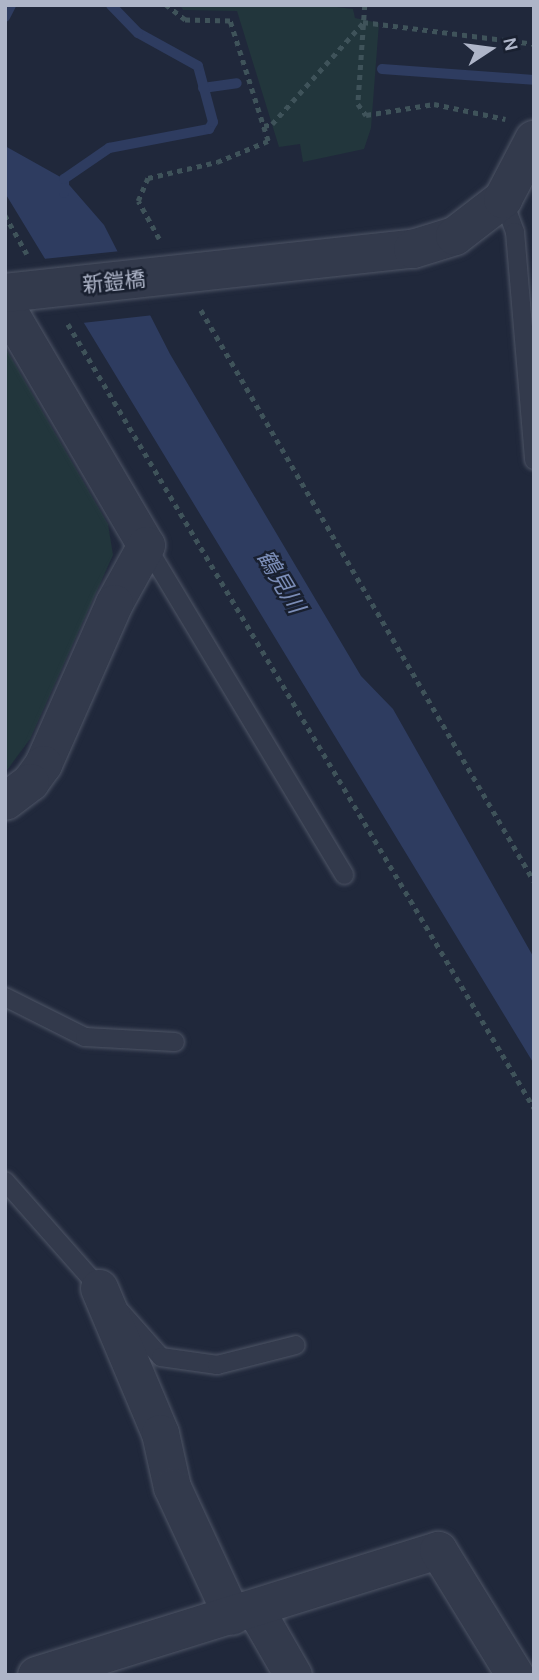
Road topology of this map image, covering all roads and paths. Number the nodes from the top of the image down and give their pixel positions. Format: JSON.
{"nodes":[{"id":1,"x":166,"y":5,"type":"edge"},
{"id":2,"x":365,"y":5,"type":"edge"},
{"id":3,"x":363,"y":22,"type":"junction"},
{"id":4,"x":534,"y":44,"type":"edge"},
{"id":5,"x":264,"y":126,"type":"junction"},
{"id":6,"x":524,"y":132,"type":"edge"},
{"id":7,"x":506,"y":195,"type":"junction"},
{"id":8,"x":5,"y":215,"type":"edge"},
{"id":9,"x":177,"y":276,"type":"junction"},
{"id":10,"x":50,"y":288,"type":"junction"},
{"id":11,"x":5,"y":293,"type":"edge"},
{"id":12,"x":5,"y":305,"type":"edge"},
{"id":13,"x":534,"y":460,"type":"edge"},
{"id":14,"x":146,"y":544,"type":"junction"},
{"id":15,"x":5,"y":801,"type":"edge"},
{"id":16,"x":344,"y":875,"type":"dead end"},
{"id":17,"x":534,"y":881,"type":"edge"},
{"id":18,"x":5,"y":997,"type":"edge"},
{"id":19,"x":175,"y":1042,"type":"dead end"},
{"id":20,"x":534,"y":1108,"type":"edge"},
{"id":21,"x":5,"y":1181,"type":"edge"},
{"id":22,"x":99,"y":1288,"type":"junction"},
{"id":23,"x":296,"y":1345,"type":"dead end"},
{"id":24,"x":243,"y":1612,"type":"junction"},
{"id":25,"x":77,"y":1671,"type":"edge"},
{"id":26,"x":36,"y":1675,"type":"edge"},
{"id":27,"x":293,"y":1675,"type":"edge"},
{"id":28,"x":514,"y":1675,"type":"edge"}],
"edges":[{"from":1,"to":5,"type":"path"},
{"from":2,"to":3,"type":"path"},
{"from":3,"to":4,"type":"path"},
{"from":3,"to":5,"type":"path"},
{"from":3,"to":6,"type":"path"},
{"from":5,"to":9,"type":"path"},
{"from":6,"to":7,"type":"street"},
{"from":7,"to":9,"type":"street","name":"新鎧橋"},
{"from":7,"to":13,"type":"lane"},
{"from":8,"to":10,"type":"path"},
{"from":9,"to":10,"type":"street","name":"新鎧橋"},
{"from":9,"to":17,"type":"path"},
{"from":10,"to":11,"type":"street","name":"新鎧橋"},
{"from":10,"to":20,"type":"path"},
{"from":12,"to":14,"type":"street"},
{"from":14,"to":15,"type":"street"},
{"from":14,"to":16,"type":"lane"},
{"from":18,"to":19,"type":"lane"},
{"from":21,"to":22,"type":"lane"},
{"from":22,"to":23,"type":"lane"},
{"from":22,"to":24,"type":"street"},
{"from":24,"to":25,"type":"street"},
{"from":24,"to":27,"type":"street"},
{"from":24,"to":28,"type":"street"},
{"from":25,"to":26,"type":"street"}]}
